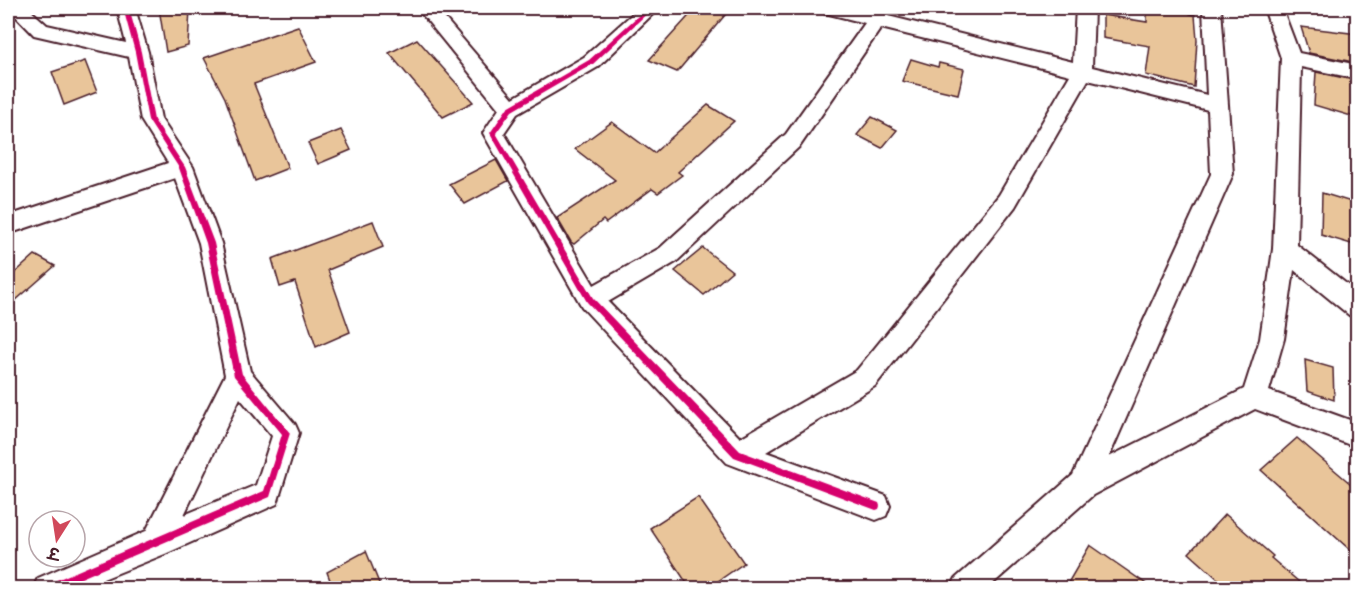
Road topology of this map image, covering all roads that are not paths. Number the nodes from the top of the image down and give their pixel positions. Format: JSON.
{"nodes":[{"id":1,"x":17,"y":8,"type":"edge"},
{"id":2,"x":126,"y":8,"type":"edge"},
{"id":3,"x":426,"y":8,"type":"edge"},
{"id":4,"x":650,"y":8,"type":"edge"},
{"id":5,"x":828,"y":8,"type":"edge"},
{"id":6,"x":1085,"y":8,"type":"edge"},
{"id":7,"x":1212,"y":8,"type":"edge"},
{"id":8,"x":1273,"y":8,"type":"edge"},
{"id":9,"x":879,"y":14,"type":"edge"},
{"id":10,"x":138,"y":52,"type":"junction"},
{"id":11,"x":1291,"y":58,"type":"junction"},
{"id":12,"x":1082,"y":72,"type":"junction"},
{"id":13,"x":1358,"y":72,"type":"edge"},
{"id":14,"x":1218,"y":105,"type":"junction"},
{"id":15,"x":510,"y":109,"type":"junction"},
{"id":16,"x":182,"y":167,"type":"junction"},
{"id":17,"x":8,"y":225,"type":"edge"},
{"id":18,"x":1284,"y":249,"type":"junction"},
{"id":19,"x":590,"y":300,"type":"junction"},
{"id":20,"x":1358,"y":308,"type":"edge"},
{"id":21,"x":238,"y":376,"type":"junction"},
{"id":22,"x":1254,"y":397,"type":"junction"},
{"id":23,"x":1358,"y":436,"type":"edge"},
{"id":24,"x":737,"y":454,"type":"junction"},
{"id":25,"x":1083,"y":485,"type":"junction"},
{"id":26,"x":876,"y":506,"type":"dead end"},
{"id":27,"x":155,"y":544,"type":"junction"},
{"id":28,"x":48,"y":588,"type":"edge"},
{"id":29,"x":966,"y":588,"type":"edge"}],
"edges":[{"from":1,"to":10,"type":"street"},
{"from":2,"to":10,"type":"street"},
{"from":3,"to":15,"type":"street"},
{"from":4,"to":15,"type":"street"},
{"from":5,"to":9,"type":"street"},
{"from":6,"to":12,"type":"street"},
{"from":7,"to":14,"type":"street"},
{"from":8,"to":11,"type":"street"},
{"from":9,"to":12,"type":"street"},
{"from":9,"to":19,"type":"street"},
{"from":10,"to":16,"type":"street"},
{"from":11,"to":13,"type":"street"},
{"from":11,"to":18,"type":"street"},
{"from":12,"to":14,"type":"street"},
{"from":12,"to":24,"type":"street"},
{"from":14,"to":25,"type":"street"},
{"from":15,"to":19,"type":"street"},
{"from":16,"to":17,"type":"street"},
{"from":16,"to":21,"type":"street"},
{"from":18,"to":20,"type":"street"},
{"from":18,"to":22,"type":"street"},
{"from":19,"to":24,"type":"street"},
{"from":21,"to":27,"type":"street"},
{"from":21,"to":27,"type":"street"},
{"from":22,"to":23,"type":"street"},
{"from":22,"to":25,"type":"street"},
{"from":24,"to":26,"type":"street"},
{"from":25,"to":29,"type":"street"},
{"from":27,"to":28,"type":"street"}]}
